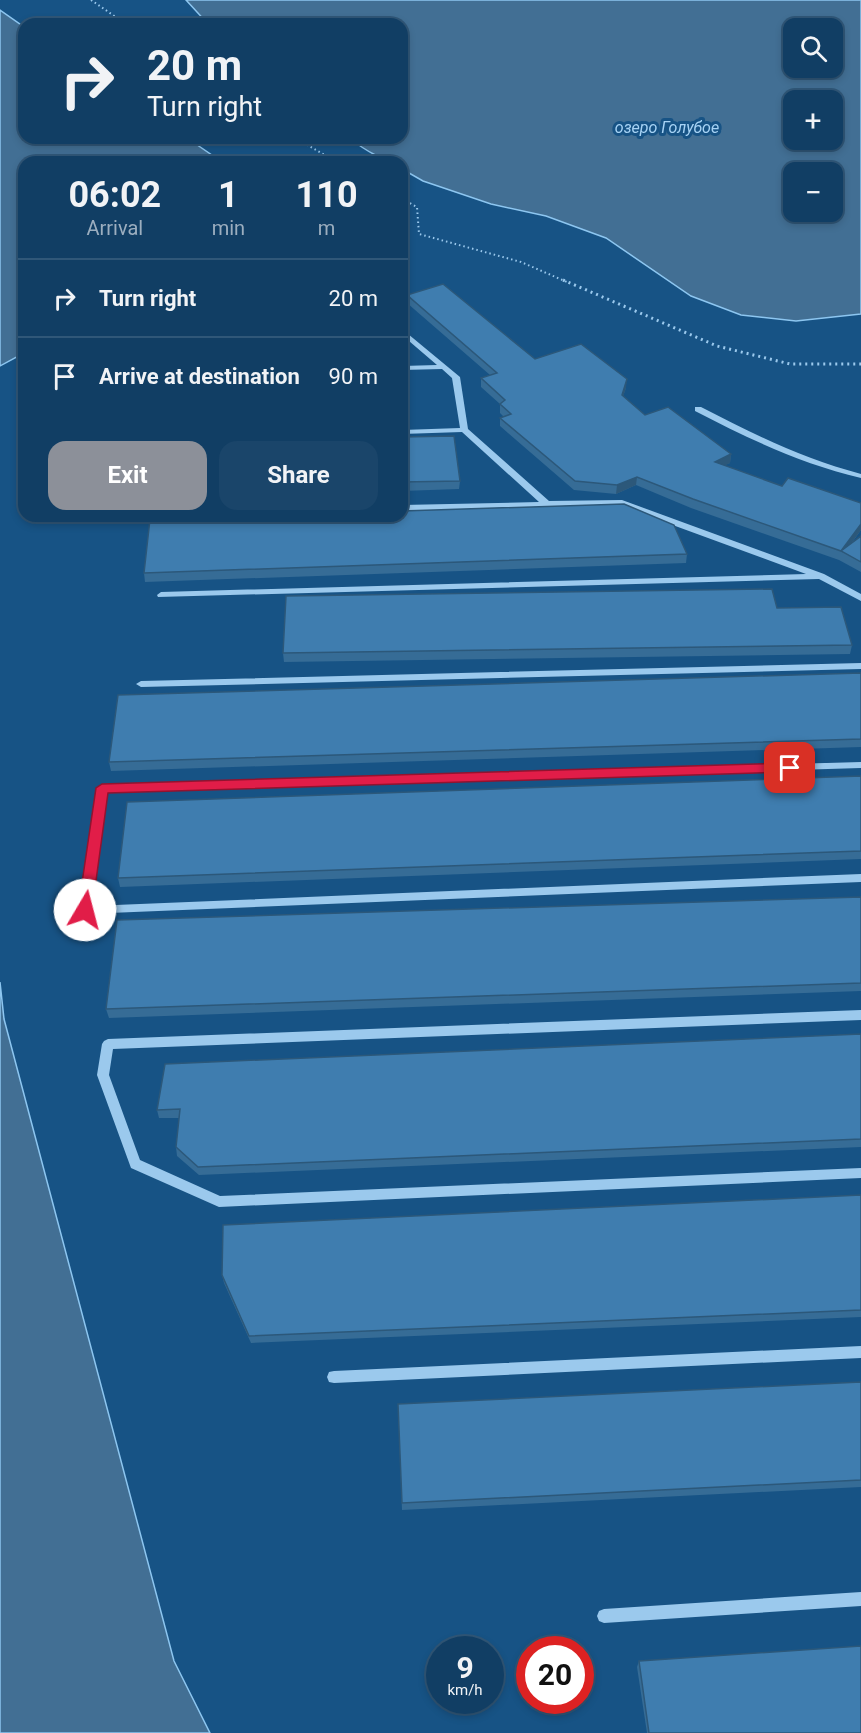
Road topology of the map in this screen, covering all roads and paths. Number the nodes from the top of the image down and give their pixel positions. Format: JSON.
{"nodes":[{"id":1,"x":91,"y":0,"type":"edge"},
{"id":2,"x":117,"y":18,"type":"edge"},
{"id":3,"x":306,"y":144,"type":"edge"},
{"id":4,"x":326,"y":156,"type":"edge"},
{"id":5,"x":408,"y":202,"type":"edge"},
{"id":6,"x":408,"y":336,"type":"edge"},
{"id":7,"x":861,"y":364,"type":"edge"},
{"id":8,"x":444,"y":367,"type":"junction"},
{"id":9,"x":408,"y":368,"type":"edge"},
{"id":10,"x":698,"y":409,"type":"dead end"},
{"id":11,"x":464,"y":430,"type":"junction"},
{"id":12,"x":408,"y":432,"type":"edge"},
{"id":13,"x":861,"y":476,"type":"edge"},
{"id":14,"x":547,"y":504,"type":"junction"},
{"id":15,"x":408,"y":508,"type":"edge"},
{"id":16,"x":821,"y":576,"type":"junction"},
{"id":17,"x":161,"y":595,"type":"dead end"},
{"id":18,"x":861,"y":598,"type":"edge"},
{"id":19,"x":861,"y":666,"type":"edge"},
{"id":20,"x":141,"y":684,"type":"dead end"},
{"id":21,"x":861,"y":765,"type":"edge"},
{"id":22,"x":861,"y":878,"type":"edge"},
{"id":23,"x":861,"y":1015,"type":"edge"},
{"id":24,"x":861,"y":1173,"type":"edge"},
{"id":25,"x":861,"y":1352,"type":"edge"},
{"id":26,"x":334,"y":1377,"type":"dead end"},
{"id":27,"x":861,"y":1599,"type":"edge"},
{"id":28,"x":604,"y":1616,"type":"dead end"}],
"edges":[{"from":1,"to":2,"type":"path"},
{"from":3,"to":4,"type":"path"},
{"from":5,"to":7,"type":"path"},
{"from":6,"to":8,"type":"lane"},
{"from":8,"to":9,"type":"lane"},
{"from":8,"to":11,"type":"lane"},
{"from":10,"to":13,"type":"lane"},
{"from":11,"to":12,"type":"lane"},
{"from":11,"to":14,"type":"lane"},
{"from":14,"to":15,"type":"lane"},
{"from":14,"to":16,"type":"lane"},
{"from":16,"to":17,"type":"lane"},
{"from":16,"to":18,"type":"lane"},
{"from":19,"to":20,"type":"lane"},
{"from":21,"to":22,"type":"lane"},
{"from":23,"to":24,"type":"lane"},
{"from":25,"to":26,"type":"lane"},
{"from":27,"to":28,"type":"lane"}]}
